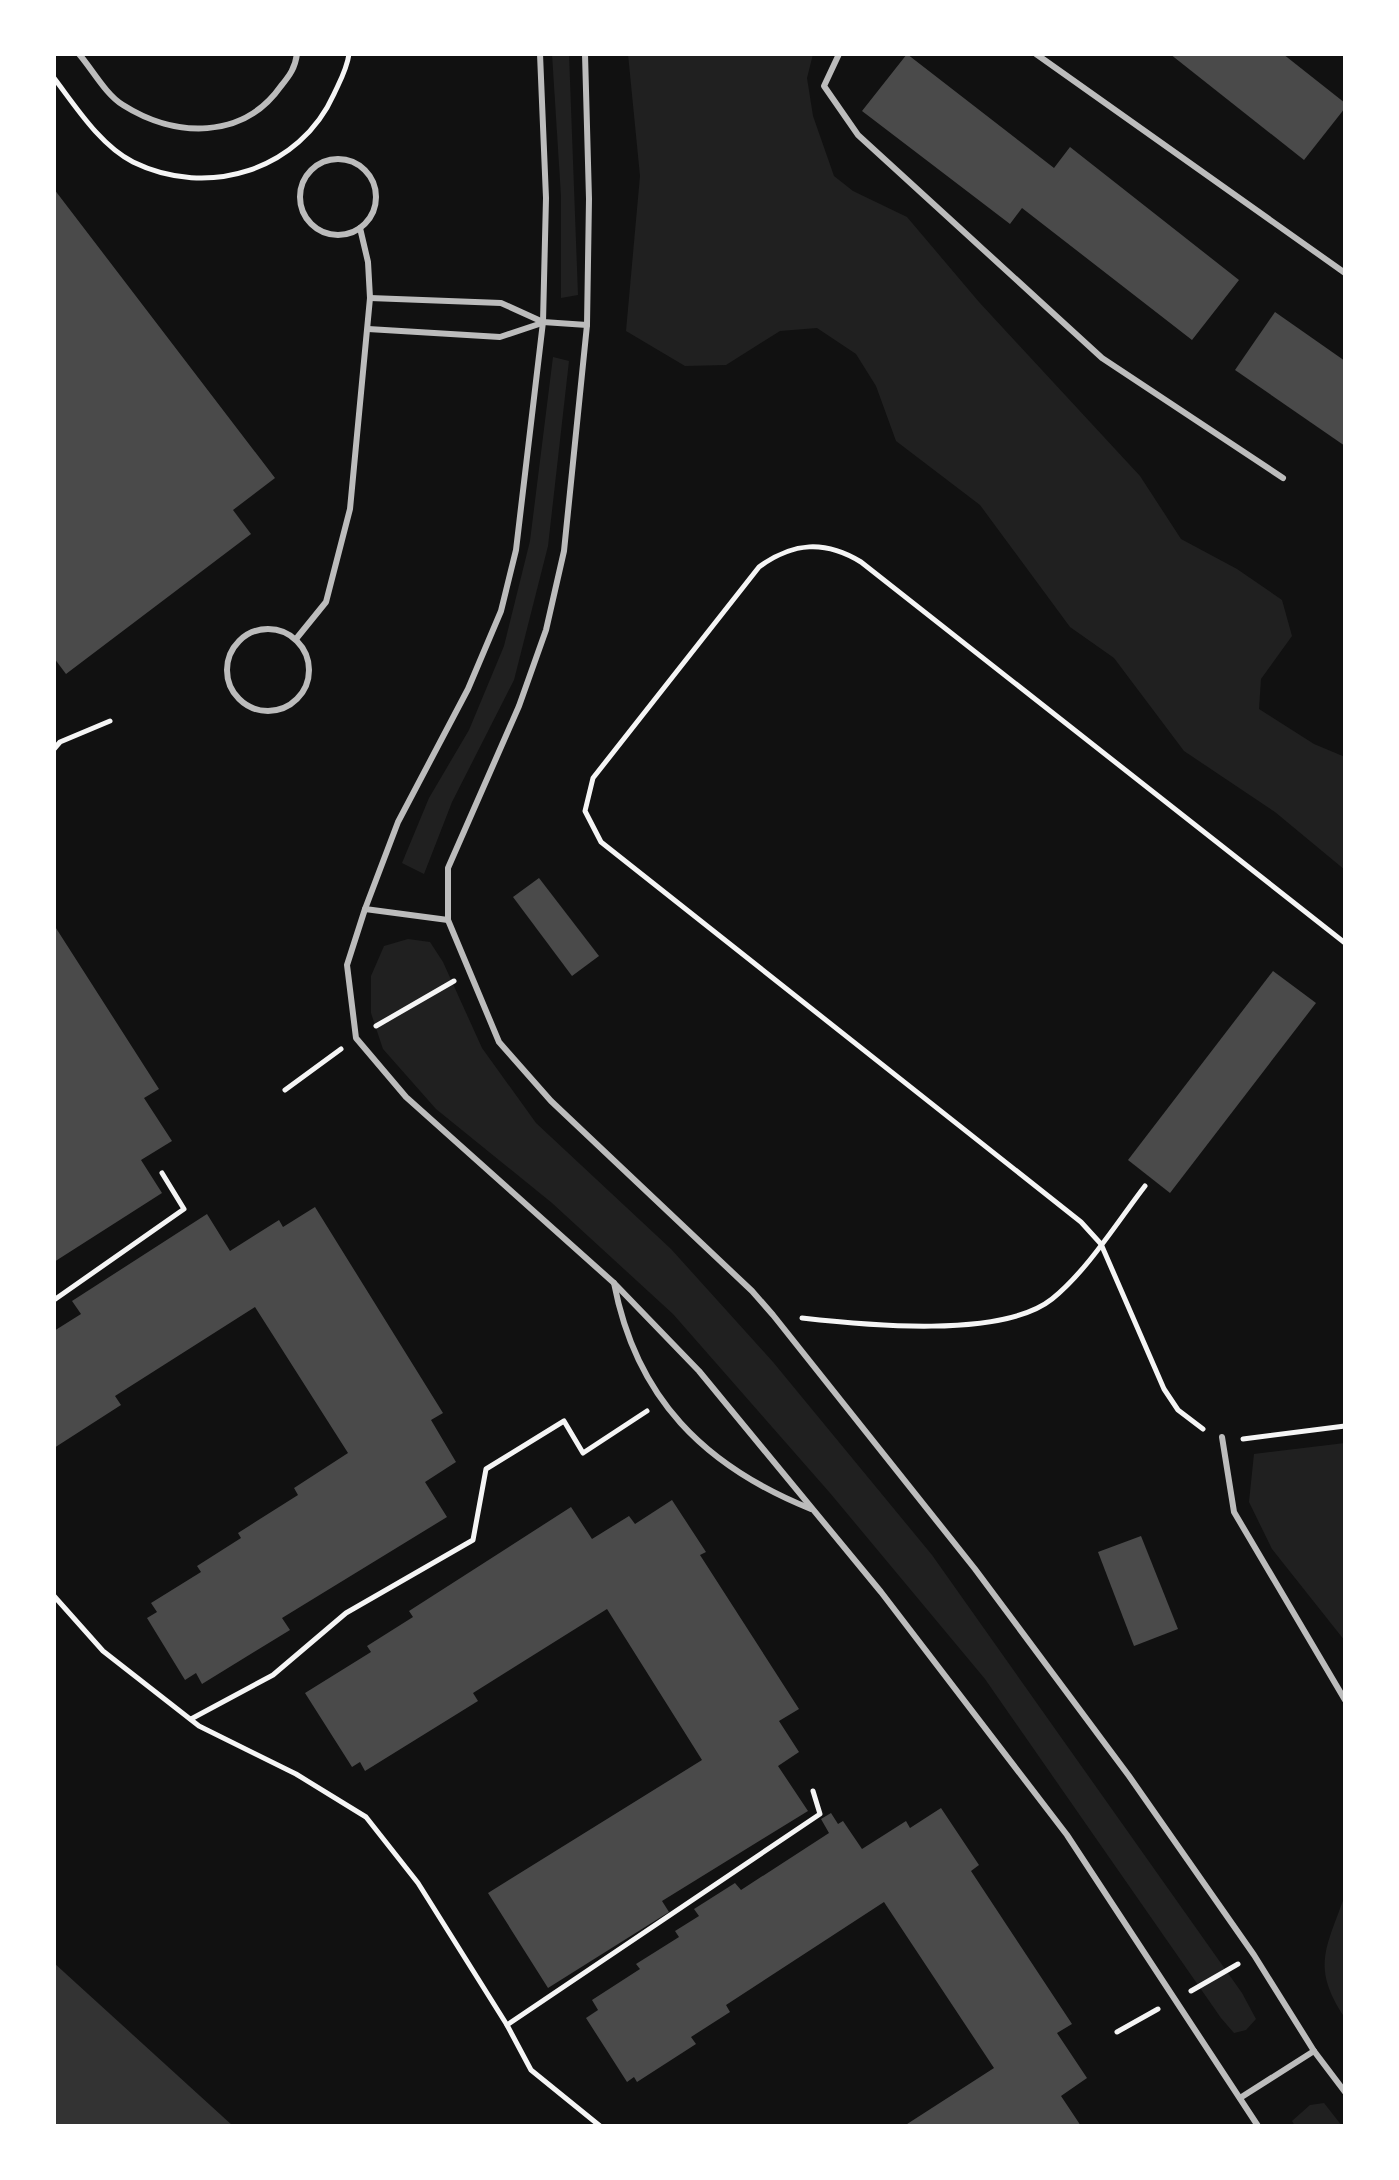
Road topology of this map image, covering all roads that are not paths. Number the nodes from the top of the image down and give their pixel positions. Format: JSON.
{"nodes":[{"id":1,"x":79,"y":54,"type":"edge"},
{"id":2,"x":297,"y":54,"type":"edge"},
{"id":3,"x":540,"y":54,"type":"edge"},
{"id":4,"x":585,"y":54,"type":"edge"},
{"id":5,"x":839,"y":54,"type":"edge"},
{"id":6,"x":1036,"y":54,"type":"edge"},
{"id":7,"x":360,"y":228,"type":"junction"},
{"id":8,"x":1345,"y":273,"type":"edge"},
{"id":9,"x":370,"y":298,"type":"junction"},
{"id":10,"x":543,"y":322,"type":"junction"},
{"id":11,"x":587,"y":325,"type":"junction"},
{"id":12,"x":368,"y":329,"type":"junction"},
{"id":13,"x":1283,"y":478,"type":"dead end"},
{"id":14,"x":296,"y":639,"type":"junction"},
{"id":15,"x":365,"y":909,"type":"junction"},
{"id":16,"x":448,"y":920,"type":"junction"},
{"id":17,"x":614,"y":1283,"type":"junction"},
{"id":18,"x":1222,"y":1437,"type":"road end"},
{"id":19,"x":812,"y":1510,"type":"junction"},
{"id":20,"x":1345,"y":1700,"type":"edge"},
{"id":21,"x":1314,"y":2051,"type":"junction"},
{"id":22,"x":1345,"y":2092,"type":"edge"},
{"id":23,"x":1240,"y":2098,"type":"junction"},
{"id":24,"x":1258,"y":2126,"type":"edge"}],
"edges":[{"from":1,"to":2,"type":"lane"},
{"from":3,"to":10,"type":"lane"},
{"from":4,"to":11,"type":"lane"},
{"from":5,"to":13,"type":"lane"},
{"from":6,"to":8,"type":"lane"},
{"from":7,"to":7,"type":"lane"},
{"from":7,"to":9,"type":"lane"},
{"from":9,"to":10,"type":"lane"},
{"from":9,"to":12,"type":"lane"},
{"from":10,"to":11,"type":"lane"},
{"from":10,"to":12,"type":"lane"},
{"from":10,"to":15,"type":"lane"},
{"from":11,"to":16,"type":"lane"},
{"from":12,"to":14,"type":"lane"},
{"from":14,"to":14,"type":"lane"},
{"from":15,"to":16,"type":"lane"},
{"from":15,"to":17,"type":"lane"},
{"from":16,"to":21,"type":"lane"},
{"from":17,"to":19,"type":"lane"},
{"from":17,"to":19,"type":"lane"},
{"from":18,"to":20,"type":"lane"},
{"from":19,"to":23,"type":"lane"},
{"from":21,"to":22,"type":"lane"},
{"from":21,"to":23,"type":"lane"},
{"from":23,"to":24,"type":"lane"}]}
